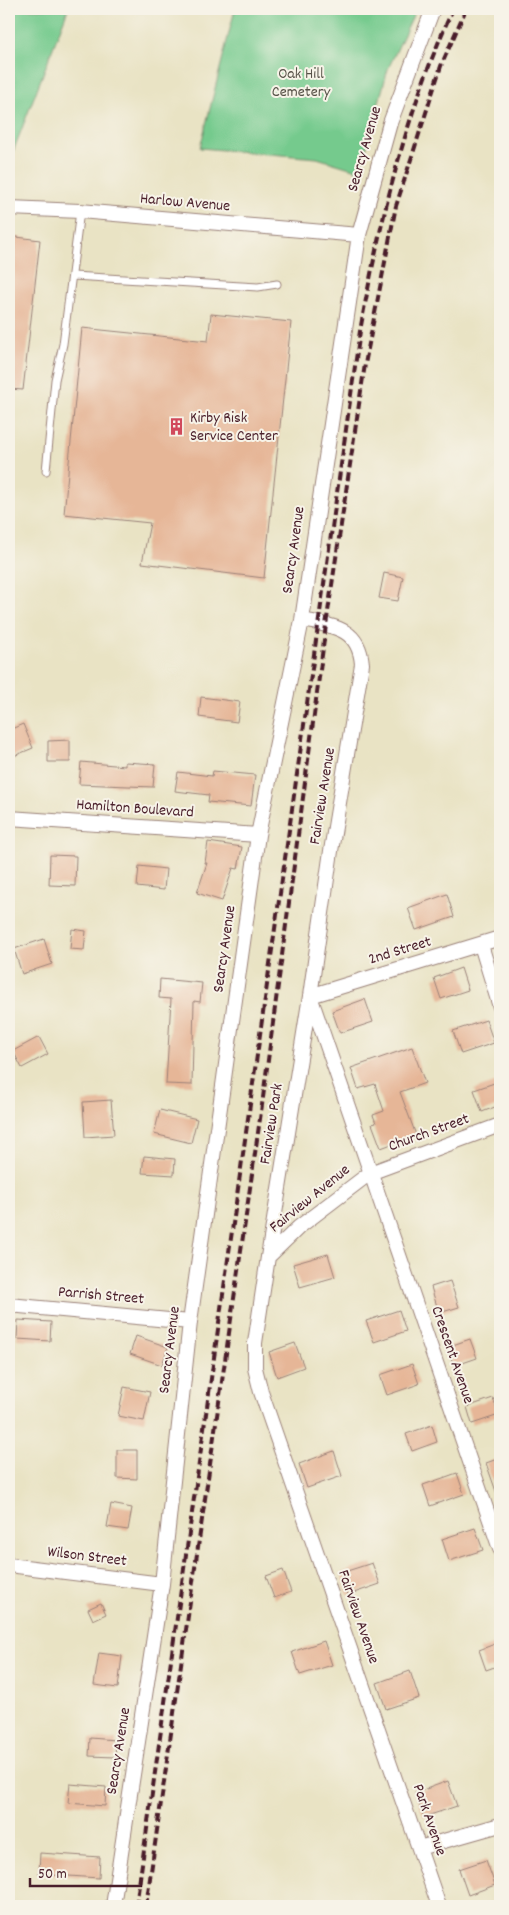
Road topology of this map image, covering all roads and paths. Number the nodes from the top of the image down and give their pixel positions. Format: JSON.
{"nodes":[{"id":1,"x":433,"y":9,"type":"edge"},
{"id":2,"x":9,"y":208,"type":"edge"},
{"id":3,"x":80,"y":211,"type":"junction"},
{"id":4,"x":359,"y":235,"type":"junction"},
{"id":5,"x":73,"y":276,"type":"junction"},
{"id":6,"x":277,"y":284,"type":"dead end"},
{"id":7,"x":46,"y":471,"type":"dead end"},
{"id":8,"x":302,"y":620,"type":"junction"},
{"id":9,"x":9,"y":818,"type":"edge"},
{"id":10,"x":258,"y":835,"type":"junction"},
{"id":11,"x":500,"y":938,"type":"edge"},
{"id":12,"x":481,"y":944,"type":"junction"},
{"id":13,"x":310,"y":996,"type":"junction"},
{"id":14,"x":500,"y":1007,"type":"edge"},
{"id":15,"x":500,"y":1125,"type":"edge"},
{"id":16,"x":370,"y":1173,"type":"junction"},
{"id":17,"x":268,"y":1257,"type":"junction"},
{"id":18,"x":9,"y":1305,"type":"edge"},
{"id":19,"x":190,"y":1322,"type":"junction"},
{"id":20,"x":496,"y":1525,"type":"edge"},
{"id":21,"x":500,"y":1550,"type":"edge"},
{"id":22,"x":9,"y":1565,"type":"edge"},
{"id":23,"x":162,"y":1584,"type":"junction"},
{"id":24,"x":385,"y":1746,"type":"joint"},
{"id":25,"x":500,"y":1825,"type":"edge"},
{"id":26,"x":419,"y":1848,"type":"junction"},
{"id":27,"x":113,"y":1906,"type":"edge"},
{"id":28,"x":439,"y":1906,"type":"edge"}],
"edges":[{"from":1,"to":4,"type":"street","name":"Searcy Avenue"},
{"from":2,"to":3,"type":"street","name":"Harlow Avenue"},
{"from":3,"to":4,"type":"street","name":"Harlow Avenue"},
{"from":3,"to":5,"type":"lane"},
{"from":4,"to":8,"type":"street","name":"Searcy Avenue"},
{"from":5,"to":6,"type":"lane"},
{"from":5,"to":7,"type":"lane"},
{"from":8,"to":10,"type":"street","name":"Searcy Avenue"},
{"from":8,"to":13,"type":"street","name":"Fairview Avenue"},
{"from":9,"to":10,"type":"street","name":"Hamilton Boulevard"},
{"from":10,"to":19,"type":"street","name":"Searcy Avenue"},
{"from":11,"to":12,"type":"street","name":"2nd Street"},
{"from":12,"to":13,"type":"street","name":"2nd Street"},
{"from":12,"to":14,"type":"street"},
{"from":13,"to":16,"type":"street","name":"Fairview Avenue"},
{"from":13,"to":17,"type":"street","name":"Fairview Park"},
{"from":15,"to":16,"type":"street","name":"Church Street"},
{"from":16,"to":17,"type":"street","name":"Fairview Avenue"},
{"from":16,"to":20,"type":"street","name":"Crescent Avenue"},
{"from":17,"to":24,"type":"street","name":"Fairview Avenue"},
{"from":18,"to":19,"type":"street","name":"Parrish Street"},
{"from":19,"to":23,"type":"street","name":"Searcy Avenue"},
{"from":20,"to":21,"type":"street","name":"Crescent Avenue"},
{"from":22,"to":23,"type":"street","name":"Wilson Street"},
{"from":23,"to":27,"type":"street","name":"Searcy Avenue"},
{"from":24,"to":26,"type":"street","name":"Park Avenue"},
{"from":25,"to":26,"type":"street"},
{"from":26,"to":28,"type":"street","name":"Park Avenue"}]}
